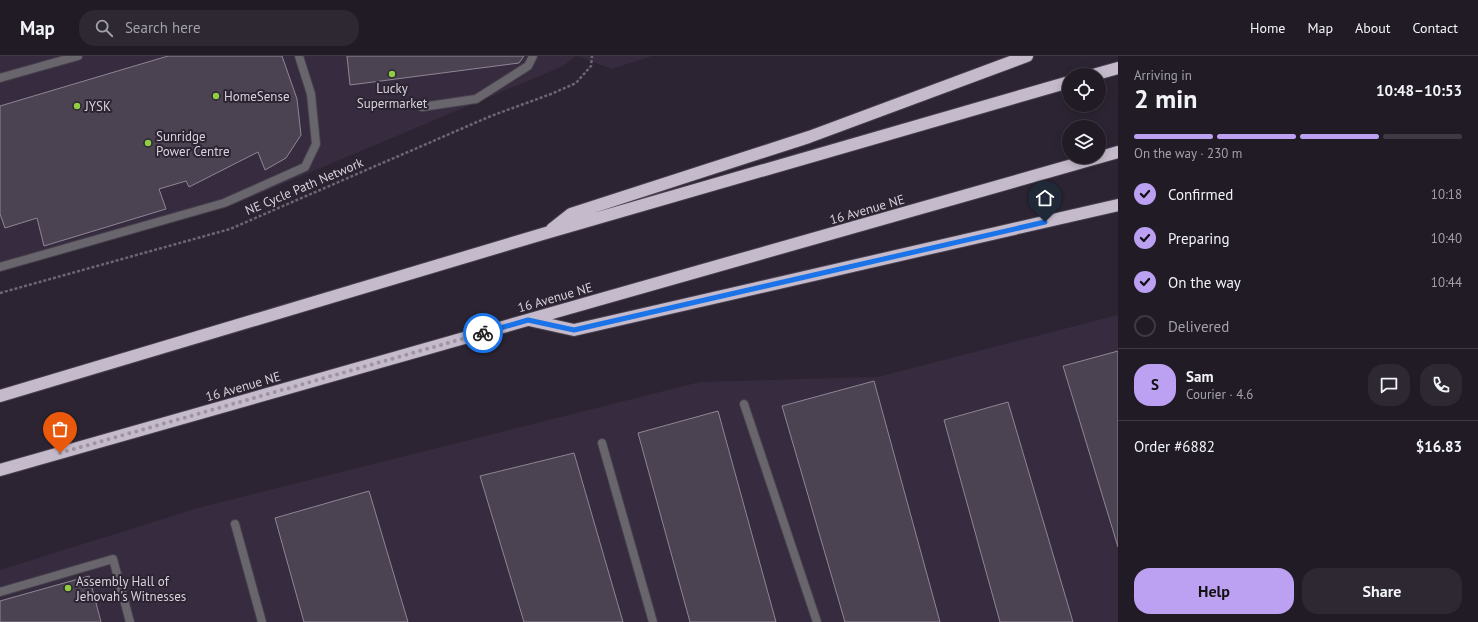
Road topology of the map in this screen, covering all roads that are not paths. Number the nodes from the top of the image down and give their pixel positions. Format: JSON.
{"nodes":[{"id":1,"x":78,"y":56,"type":"edge"},
{"id":2,"x":299,"y":56,"type":"edge"},
{"id":3,"x":533,"y":56,"type":"edge"},
{"id":4,"x":1027,"y":56,"type":"edge"},
{"id":5,"x":1118,"y":68,"type":"edge"},
{"id":6,"x":1106,"y":71,"type":"edge"},
{"id":7,"x":0,"y":78,"type":"edge"},
{"id":8,"x":1062,"y":84,"type":"edge"},
{"id":9,"x":422,"y":107,"type":"dead end"},
{"id":10,"x":1118,"y":152,"type":"edge"},
{"id":11,"x":1118,"y":205,"type":"edge"},
{"id":12,"x":546,"y":233,"type":"junction"},
{"id":13,"x":0,"y":267,"type":"edge"},
{"id":14,"x":528,"y":320,"type":"junction"},
{"id":15,"x":0,"y":396,"type":"edge"},
{"id":16,"x":744,"y":404,"type":"dead end"},
{"id":17,"x":602,"y":443,"type":"dead end"},
{"id":18,"x":0,"y":470,"type":"edge"},
{"id":19,"x":235,"y":524,"type":"dead end"},
{"id":20,"x":0,"y":592,"type":"edge"},
{"id":21,"x":130,"y":622,"type":"edge"},
{"id":22,"x":262,"y":622,"type":"edge"},
{"id":23,"x":653,"y":622,"type":"edge"},
{"id":24,"x":817,"y":622,"type":"edge"}],
"edges":[{"from":1,"to":7,"type":"lane"},
{"from":2,"to":13,"type":"lane"},
{"from":3,"to":9,"type":"lane"},
{"from":4,"to":12,"type":"highway"},
{"from":5,"to":6,"type":"highway"},
{"from":8,"to":12,"type":"highway"},
{"from":10,"to":14,"type":"highway","name":"16 Avenue NE"},
{"from":11,"to":14,"type":"highway"},
{"from":12,"to":15,"type":"highway"},
{"from":14,"to":18,"type":"highway","name":"16 Avenue NE"},
{"from":16,"to":24,"type":"lane"},
{"from":17,"to":23,"type":"lane"},
{"from":19,"to":22,"type":"lane"},
{"from":20,"to":21,"type":"lane"}]}
